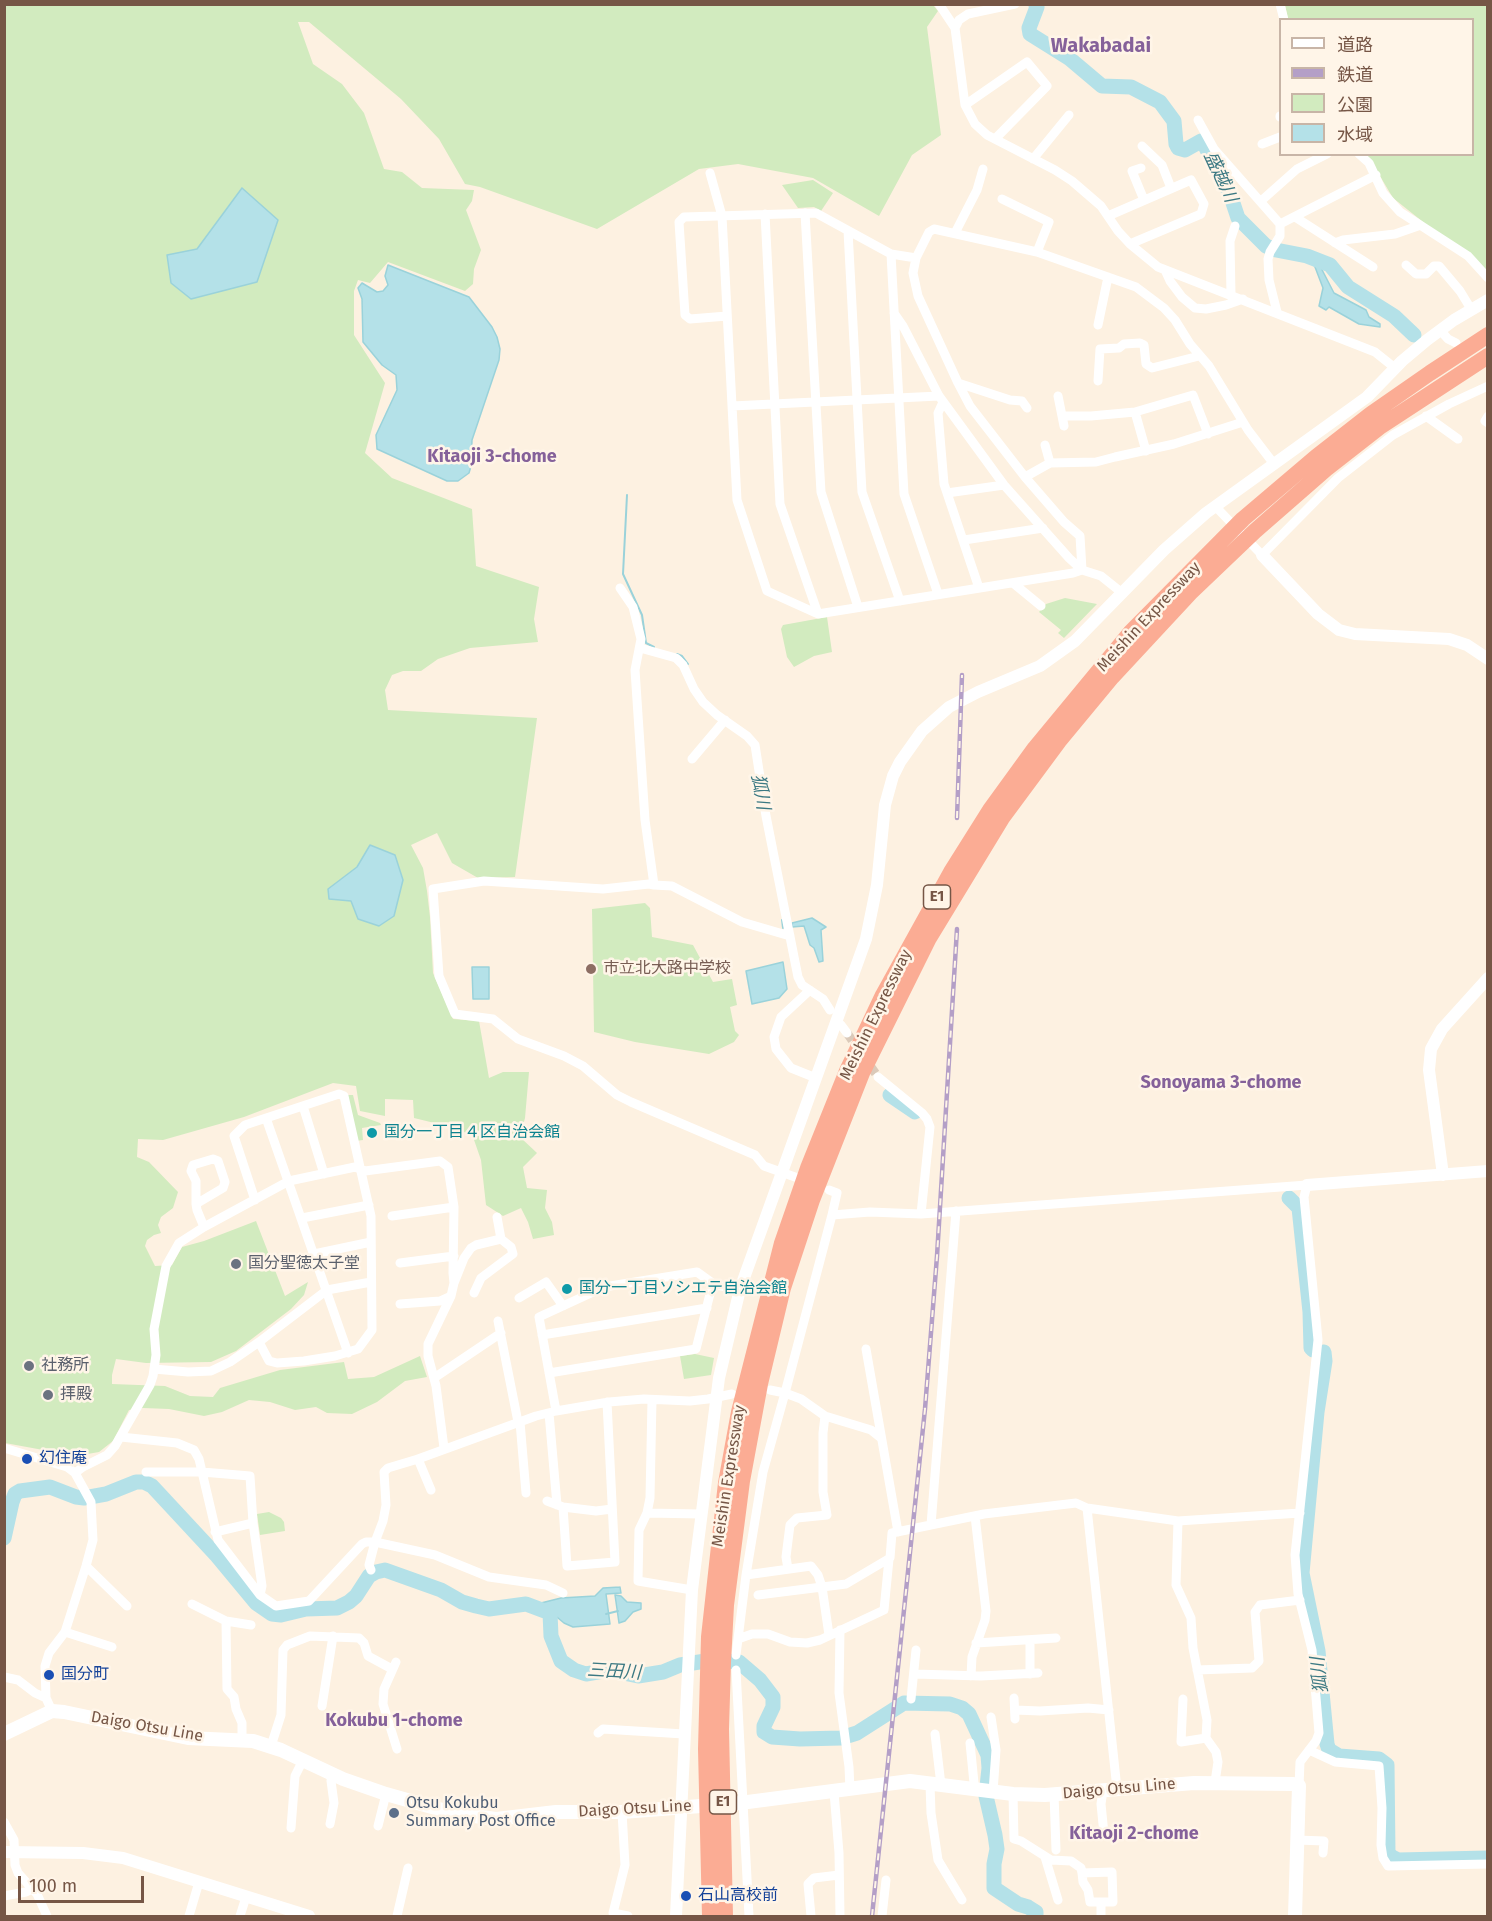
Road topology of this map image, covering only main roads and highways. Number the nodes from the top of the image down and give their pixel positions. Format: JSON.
{"nodes":[{"id":1,"x":1488,"y":336,"type":"edge"},
{"id":2,"x":1488,"y":356,"type":"edge"},
{"id":3,"x":723,"y":1652,"type":"junction"},
{"id":4,"x":715,"y":1688,"type":"junction"},
{"id":5,"x":4,"y":1734,"type":"edge"},
{"id":6,"x":710,"y":1917,"type":"edge"},
{"id":7,"x":725,"y":1917,"type":"edge"},
{"id":8,"x":1294,"y":1917,"type":"edge"}],
"edges":[{"from":1,"to":3,"type":"highway","name":"Meishin Expressway","number":"E1"},
{"from":2,"to":3,"type":"highway","name":"Meishin Expressway","number":"E1"},
{"from":3,"to":4,"type":"highway","name":"Meishin Expressway","number":"E1"},
{"from":4,"to":6,"type":"highway","name":"Meishin Expressway","number":"E1"},
{"from":4,"to":7,"type":"highway","name":"Meishin Expressway","number":"E1"},
{"from":5,"to":8,"type":"main road","name":"Daigo Otsu Line"}]}
